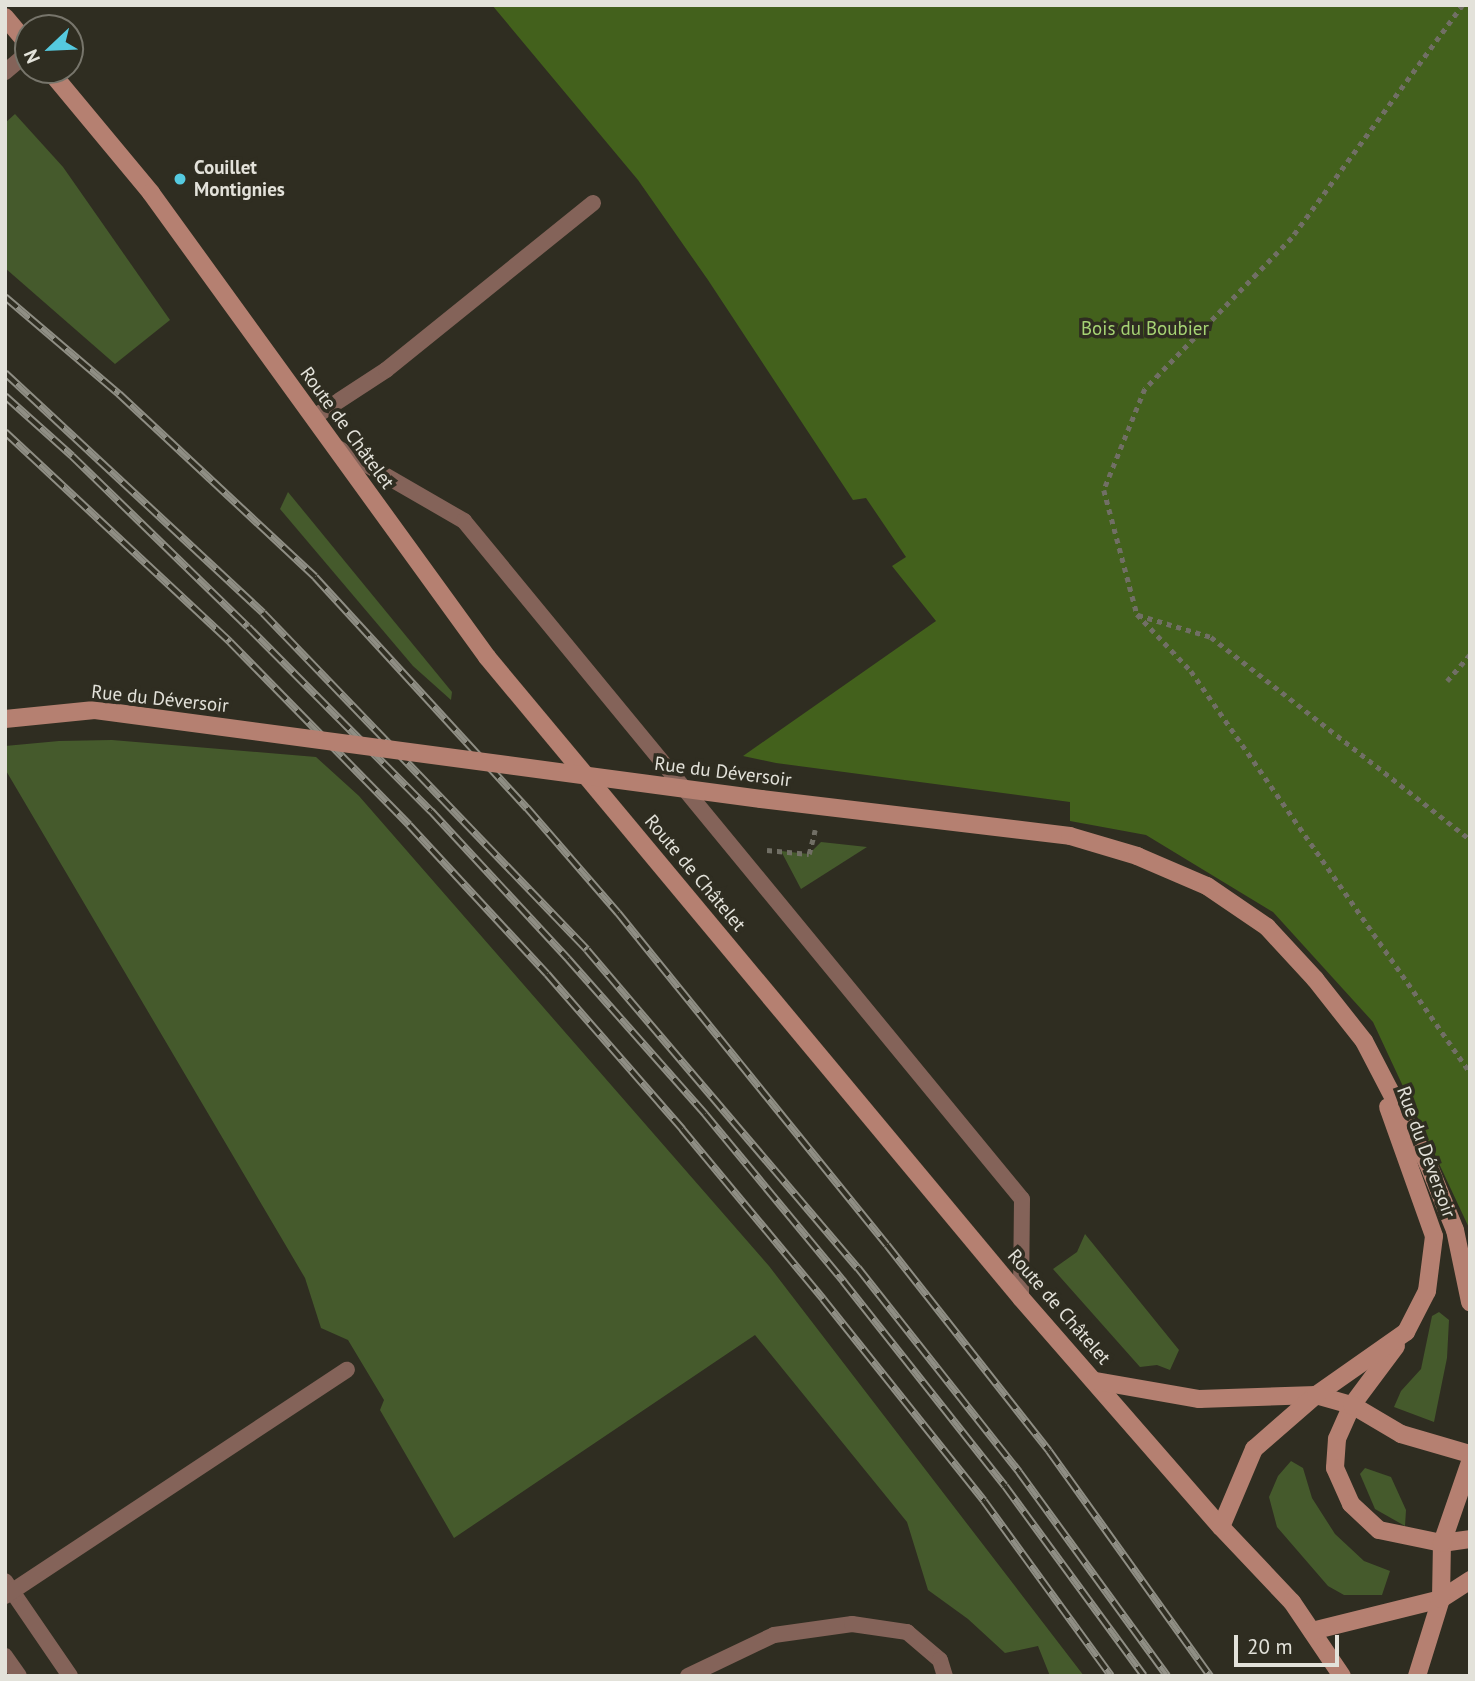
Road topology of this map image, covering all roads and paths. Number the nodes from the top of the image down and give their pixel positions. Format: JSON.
{"nodes":[{"id":1,"x":1463,"y":5,"type":"edge"},
{"id":2,"x":61,"y":84,"type":"edge"},
{"id":3,"x":593,"y":203,"type":"dead end"},
{"id":4,"x":314,"y":417,"type":"junction"},
{"id":5,"x":335,"y":446,"type":"junction"},
{"id":6,"x":1138,"y":614,"type":"junction"},
{"id":7,"x":1470,"y":655,"type":"edge"},
{"id":8,"x":1447,"y":681,"type":"dead end"},
{"id":9,"x":5,"y":719,"type":"edge"},
{"id":10,"x":821,"y":806,"type":"junction"},
{"id":11,"x":1470,"y":839,"type":"edge"},
{"id":12,"x":731,"y":845,"type":"junction"},
{"id":13,"x":1364,"y":1041,"type":"junction"},
{"id":14,"x":1470,"y":1073,"type":"edge"},
{"id":15,"x":1021,"y":1297,"type":"junction"},
{"id":16,"x":1470,"y":1299,"type":"edge"},
{"id":17,"x":1406,"y":1332,"type":"junction"},
{"id":18,"x":347,"y":1370,"type":"dead end"},
{"id":19,"x":1096,"y":1381,"type":"junction"},
{"id":20,"x":1315,"y":1395,"type":"junction"},
{"id":21,"x":1352,"y":1405,"type":"junction"},
{"id":22,"x":1470,"y":1454,"type":"edge"},
{"id":23,"x":1470,"y":1462,"type":"edge"},
{"id":24,"x":1221,"y":1527,"type":"junction"},
{"id":25,"x":1470,"y":1539,"type":"edge"},
{"id":26,"x":1442,"y":1543,"type":"junction"},
{"id":27,"x":1470,"y":1580,"type":"edge"},
{"id":28,"x":7,"y":1589,"type":"edge"},
{"id":29,"x":1441,"y":1599,"type":"junction"},
{"id":30,"x":1312,"y":1631,"type":"junction"},
{"id":31,"x":5,"y":1656,"type":"edge"},
{"id":32,"x":19,"y":1676,"type":"edge"},
{"id":33,"x":70,"y":1676,"type":"edge"},
{"id":34,"x":688,"y":1676,"type":"edge"},
{"id":35,"x":946,"y":1676,"type":"edge"},
{"id":36,"x":1342,"y":1676,"type":"edge"},
{"id":37,"x":1417,"y":1676,"type":"edge"}],
"edges":[{"from":1,"to":6,"type":"path"},
{"from":2,"to":4,"type":"main road","name":"Route de Châtelet"},
{"from":3,"to":4,"type":"lane"},
{"from":4,"to":5,"type":"main road","name":"Route de Châtelet"},
{"from":5,"to":12,"type":"lane"},
{"from":5,"to":15,"type":"main road","name":"Route de Châtelet"},
{"from":6,"to":11,"type":"path"},
{"from":6,"to":14,"type":"path"},
{"from":7,"to":8,"type":"path"},
{"from":9,"to":10,"type":"main road","name":"Rue du Déversoir","bridge":true},
{"from":10,"to":12,"type":"path"},
{"from":10,"to":13,"type":"main road","name":"Rue du Déversoir"},
{"from":12,"to":15,"type":"lane"},
{"from":13,"to":16,"type":"main road","name":"Rue du Déversoir"},
{"from":13,"to":17,"type":"main road","name":"Rue du Déversoir"},
{"from":15,"to":19,"type":"main road","name":"Route de Châtelet"},
{"from":17,"to":20,"type":"main road","name":"Rue du Déversoir"},
{"from":17,"to":21,"type":"main road"},
{"from":18,"to":28,"type":"lane"},
{"from":19,"to":20,"type":"main road"},
{"from":19,"to":24,"type":"main road","name":"Route de Châtelet"},
{"from":20,"to":21,"type":"main road"},
{"from":20,"to":24,"type":"main road","name":"Rue du Déversoir"},
{"from":21,"to":22,"type":"main road"},
{"from":21,"to":26,"type":"main road"},
{"from":23,"to":26,"type":"main road"},
{"from":24,"to":30,"type":"main road","name":"Route de Châtelet"},
{"from":25,"to":26,"type":"main road"},
{"from":26,"to":29,"type":"main road"},
{"from":27,"to":29,"type":"main road"},
{"from":28,"to":33,"type":"lane"},
{"from":29,"to":30,"type":"main road"},
{"from":29,"to":37,"type":"main road"},
{"from":30,"to":36,"type":"main road","name":"Route de Châtelet"},
{"from":31,"to":32,"type":"lane"},
{"from":34,"to":35,"type":"lane"}]}
